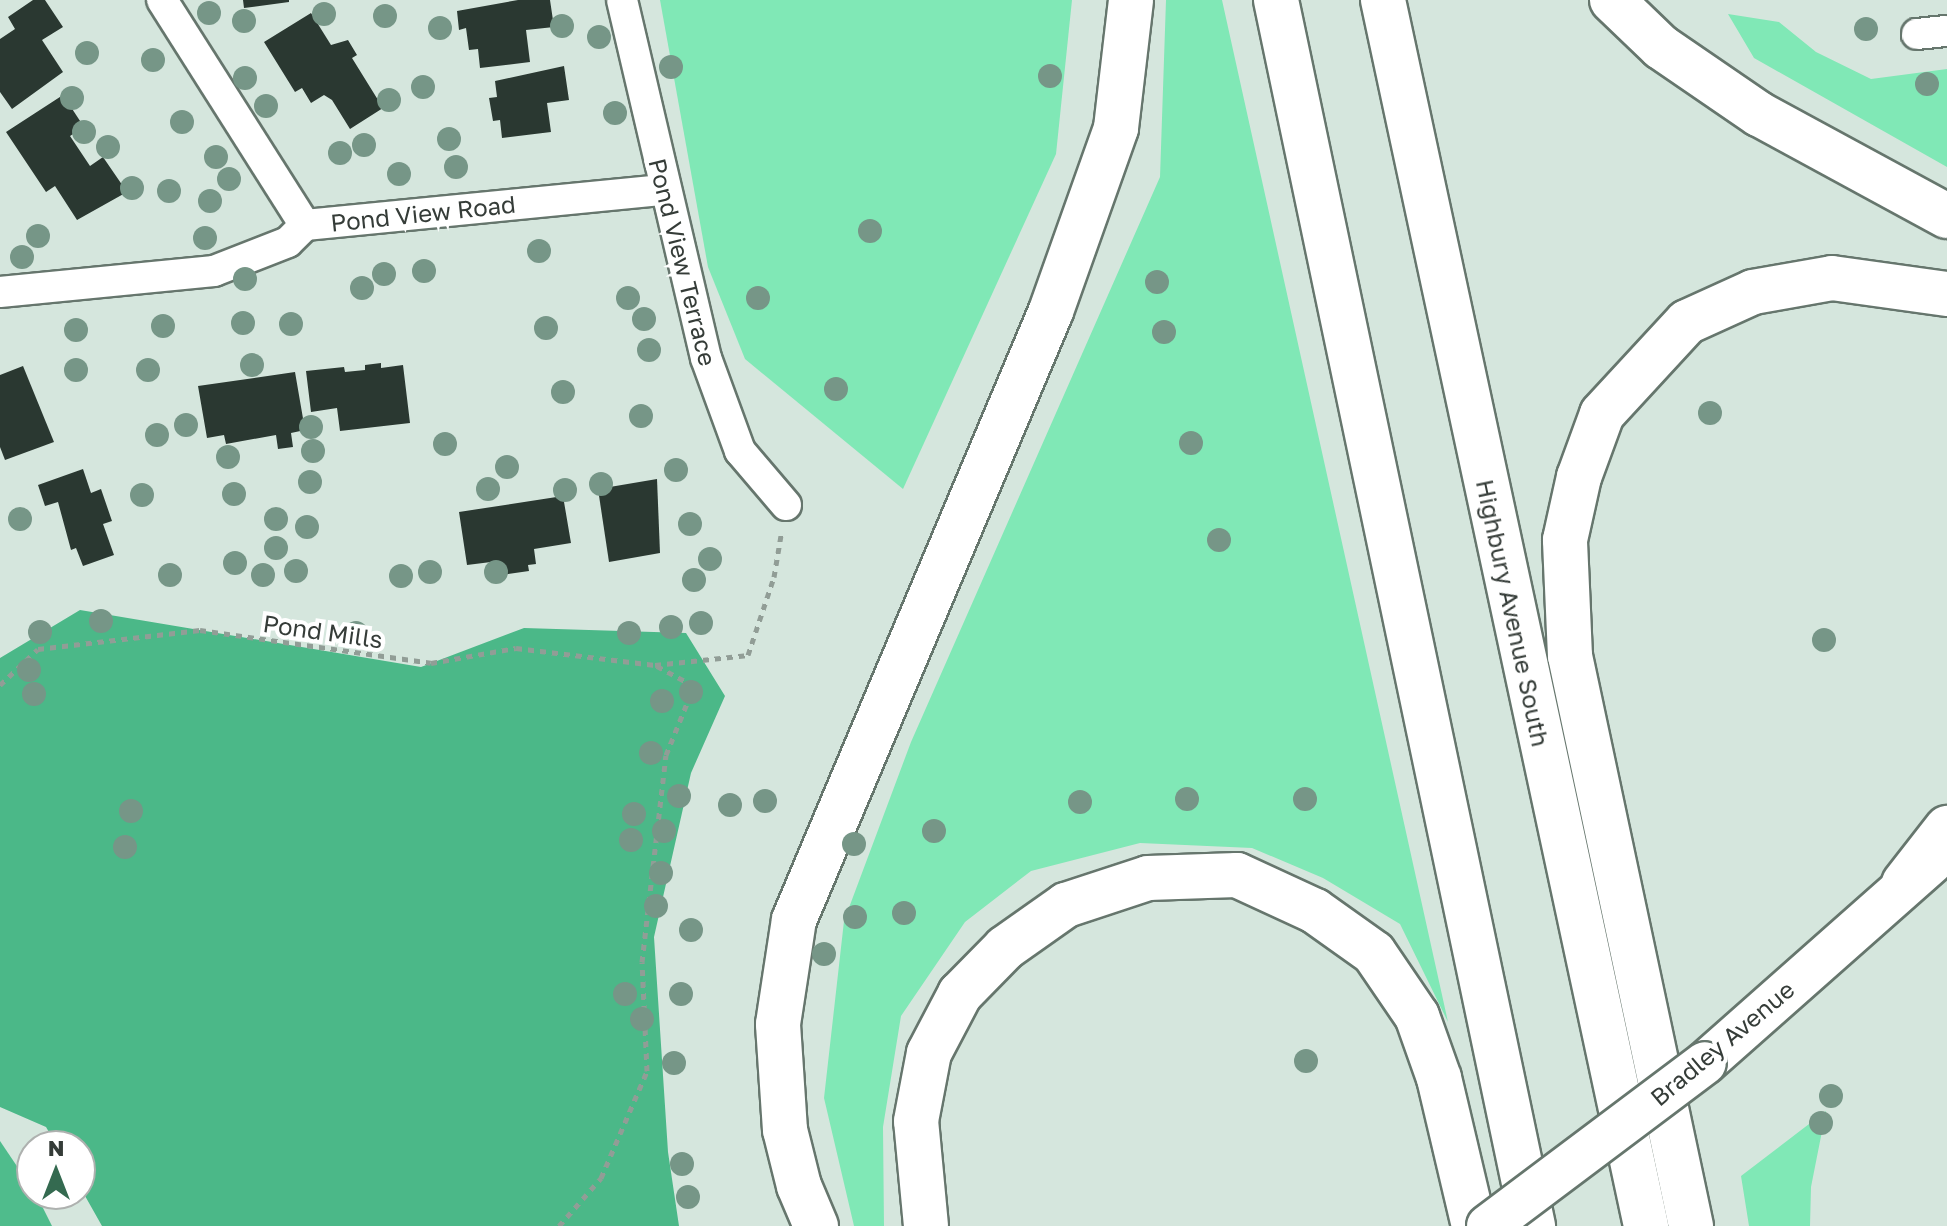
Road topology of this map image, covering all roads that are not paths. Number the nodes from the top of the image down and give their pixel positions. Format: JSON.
{"nodes":[{"id":1,"x":162,"y":0,"type":"edge"},
{"id":2,"x":622,"y":0,"type":"edge"},
{"id":3,"x":1131,"y":0,"type":"edge"},
{"id":4,"x":1276,"y":0,"type":"edge"},
{"id":5,"x":1383,"y":0,"type":"edge"},
{"id":6,"x":1612,"y":0,"type":"edge"},
{"id":7,"x":1947,"y":31,"type":"edge"},
{"id":8,"x":1917,"y":34,"type":"dead end"},
{"id":9,"x":663,"y":190,"type":"junction"},
{"id":10,"x":1947,"y":216,"type":"edge"},
{"id":11,"x":305,"y":225,"type":"junction"},
{"id":12,"x":0,"y":292,"type":"edge"},
{"id":13,"x":1947,"y":294,"type":"edge"},
{"id":14,"x":786,"y":505,"type":"road end"},
{"id":15,"x":1947,"y":828,"type":"edge"},
{"id":16,"x":1947,"y":850,"type":"edge"},
{"id":17,"x":1904,"y":883,"type":"junction"},
{"id":18,"x":816,"y":1226,"type":"edge"},
{"id":19,"x":926,"y":1226,"type":"edge"},
{"id":20,"x":1474,"y":1226,"type":"edge"},
{"id":21,"x":1488,"y":1226,"type":"edge"},
{"id":22,"x":1533,"y":1226,"type":"edge"},
{"id":23,"x":1646,"y":1226,"type":"edge"},
{"id":24,"x":1691,"y":1226,"type":"edge"}],
"edges":[{"from":1,"to":11,"type":"street","name":"Pond View Road"},
{"from":2,"to":9,"type":"street","name":"Pond View Terrace"},
{"from":3,"to":18,"type":"highway"},
{"from":4,"to":22,"type":"highway"},
{"from":5,"to":23,"type":"highway","name":"Highbury Avenue South"},
{"from":6,"to":10,"type":"highway"},
{"from":7,"to":8,"type":"street"},
{"from":9,"to":11,"type":"street","name":"Pond View Road"},
{"from":9,"to":14,"type":"street","name":"Pond View Terrace"},
{"from":11,"to":12,"type":"street"},
{"from":13,"to":24,"type":"highway"},
{"from":15,"to":17,"type":"highway"},
{"from":16,"to":17,"type":"main road","name":"Bradley Avenue"},
{"from":17,"to":21,"type":"main road","name":"Bradley Avenue","bridge":true},
{"from":19,"to":20,"type":"highway"}]}
